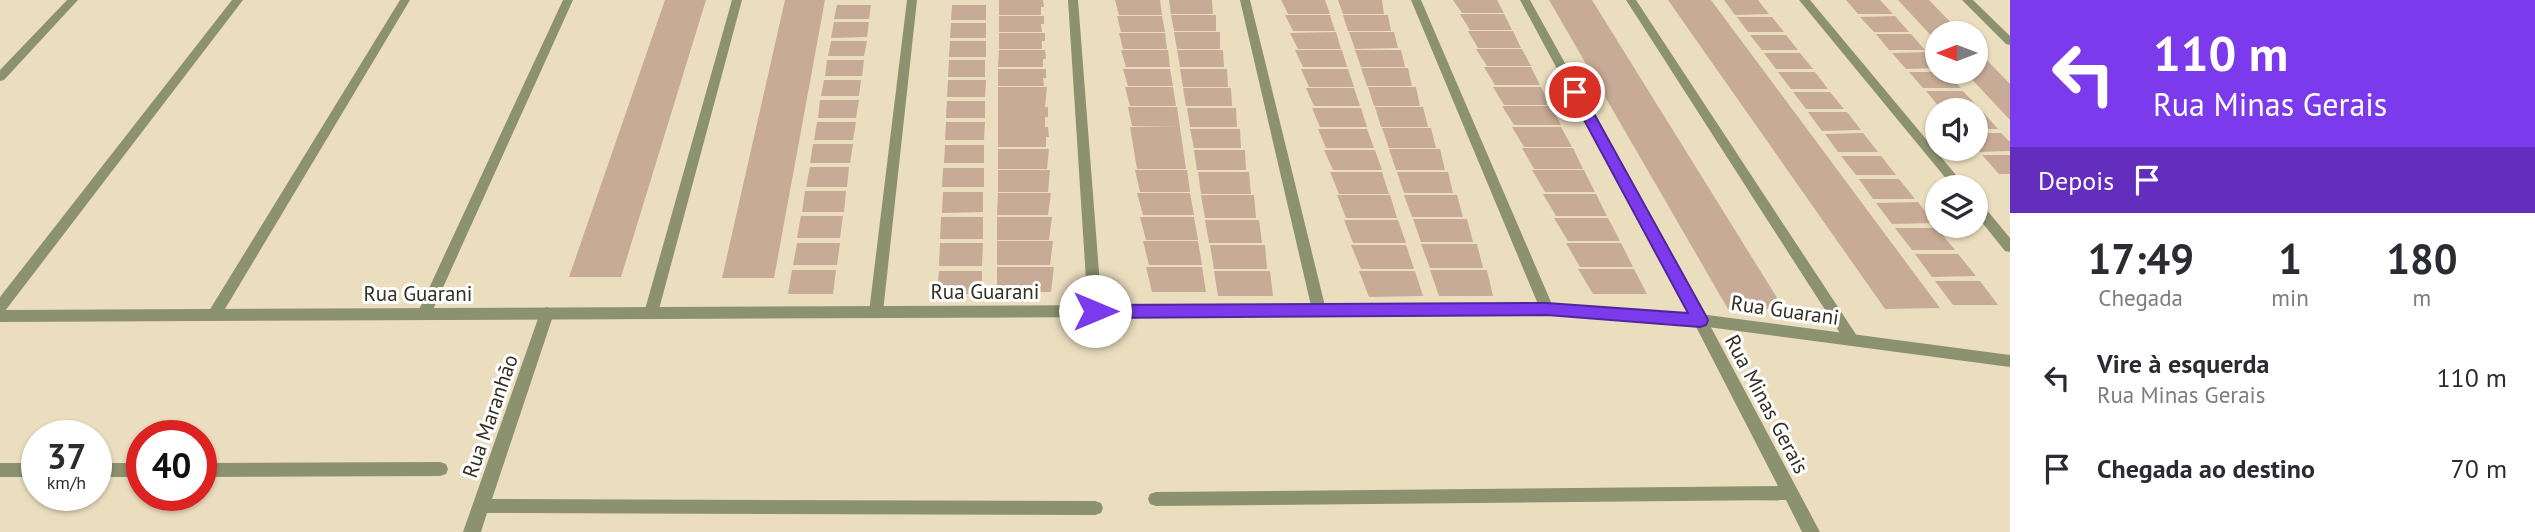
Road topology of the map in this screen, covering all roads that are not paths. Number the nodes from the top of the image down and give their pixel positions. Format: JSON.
{"nodes":[{"id":1,"x":73,"y":0,"type":"edge"},
{"id":2,"x":237,"y":0,"type":"edge"},
{"id":3,"x":405,"y":0,"type":"edge"},
{"id":4,"x":568,"y":0,"type":"edge"},
{"id":5,"x":737,"y":0,"type":"edge"},
{"id":6,"x":912,"y":0,"type":"edge"},
{"id":7,"x":1073,"y":0,"type":"edge"},
{"id":8,"x":1245,"y":0,"type":"edge"},
{"id":9,"x":1416,"y":0,"type":"edge"},
{"id":10,"x":1525,"y":0,"type":"edge"},
{"id":11,"x":1631,"y":0,"type":"edge"},
{"id":12,"x":1804,"y":0,"type":"edge"},
{"id":13,"x":1967,"y":0,"type":"edge"},
{"id":14,"x":2010,"y":43,"type":"edge"},
{"id":15,"x":0,"y":76,"type":"edge"},
{"id":16,"x":1950,"y":175,"type":"edge"},
{"id":17,"x":1988,"y":220,"type":"edge"},
{"id":18,"x":2010,"y":247,"type":"edge"},
{"id":19,"x":0,"y":307,"type":"edge"},
{"id":20,"x":1547,"y":309,"type":"junction"},
{"id":21,"x":1319,"y":310,"type":"junction"},
{"id":22,"x":1095,"y":311,"type":"junction"},
{"id":23,"x":876,"y":312,"type":"junction"},
{"id":24,"x":547,"y":313,"type":"junction"},
{"id":25,"x":651,"y":313,"type":"junction"},
{"id":26,"x":424,"y":314,"type":"junction"},
{"id":27,"x":214,"y":315,"type":"junction"},
{"id":28,"x":0,"y":316,"type":"edge"},
{"id":29,"x":1700,"y":320,"type":"junction"},
{"id":30,"x":1853,"y":340,"type":"junction"},
{"id":31,"x":2010,"y":361,"type":"edge"},
{"id":32,"x":440,"y":469,"type":"dead end"},
{"id":33,"x":0,"y":470,"type":"edge"},
{"id":34,"x":21,"y":470,"type":"edge"},
{"id":35,"x":217,"y":470,"type":"edge"},
{"id":36,"x":1790,"y":493,"type":"junction"},
{"id":37,"x":1156,"y":499,"type":"dead end"},
{"id":38,"x":481,"y":506,"type":"junction"},
{"id":39,"x":1095,"y":508,"type":"dead end"},
{"id":40,"x":472,"y":532,"type":"edge"},
{"id":41,"x":1811,"y":532,"type":"edge"}],
"edges":[{"from":1,"to":15,"type":"street"},
{"from":2,"to":19,"type":"street"},
{"from":3,"to":27,"type":"street"},
{"from":4,"to":26,"type":"street"},
{"from":5,"to":25,"type":"street"},
{"from":6,"to":23,"type":"street"},
{"from":7,"to":22,"type":"street"},
{"from":8,"to":21,"type":"street"},
{"from":9,"to":20,"type":"street"},
{"from":10,"to":29,"type":"street","name":"Rua Minas Gerais"},
{"from":11,"to":30,"type":"street"},
{"from":12,"to":16,"type":"street"},
{"from":13,"to":14,"type":"street"},
{"from":17,"to":18,"type":"street"},
{"from":20,"to":21,"type":"street","name":"Rua Guarani"},
{"from":20,"to":29,"type":"street","name":"Rua Guarani"},
{"from":21,"to":22,"type":"street","name":"Rua Guarani"},
{"from":22,"to":23,"type":"street","name":"Rua Guarani"},
{"from":23,"to":25,"type":"street","name":"Rua Guarani"},
{"from":24,"to":25,"type":"street","name":"Rua Guarani"},
{"from":24,"to":26,"type":"street","name":"Rua Guarani"},
{"from":24,"to":38,"type":"street","name":"Rua Maranhão"},
{"from":26,"to":27,"type":"street","name":"Rua Guarani"},
{"from":27,"to":28,"type":"street","name":"Rua Guarani"},
{"from":29,"to":30,"type":"street","name":"Rua Guarani"},
{"from":29,"to":36,"type":"street","name":"Rua Minas Gerais"},
{"from":30,"to":31,"type":"street","name":"Rua Guarani"},
{"from":32,"to":35,"type":"street"},
{"from":33,"to":34,"type":"street"},
{"from":36,"to":37,"type":"street"},
{"from":36,"to":41,"type":"street","name":"Rua Minas Gerais"},
{"from":38,"to":39,"type":"street"},
{"from":38,"to":40,"type":"street","name":"Rua Maranhão"}]}
